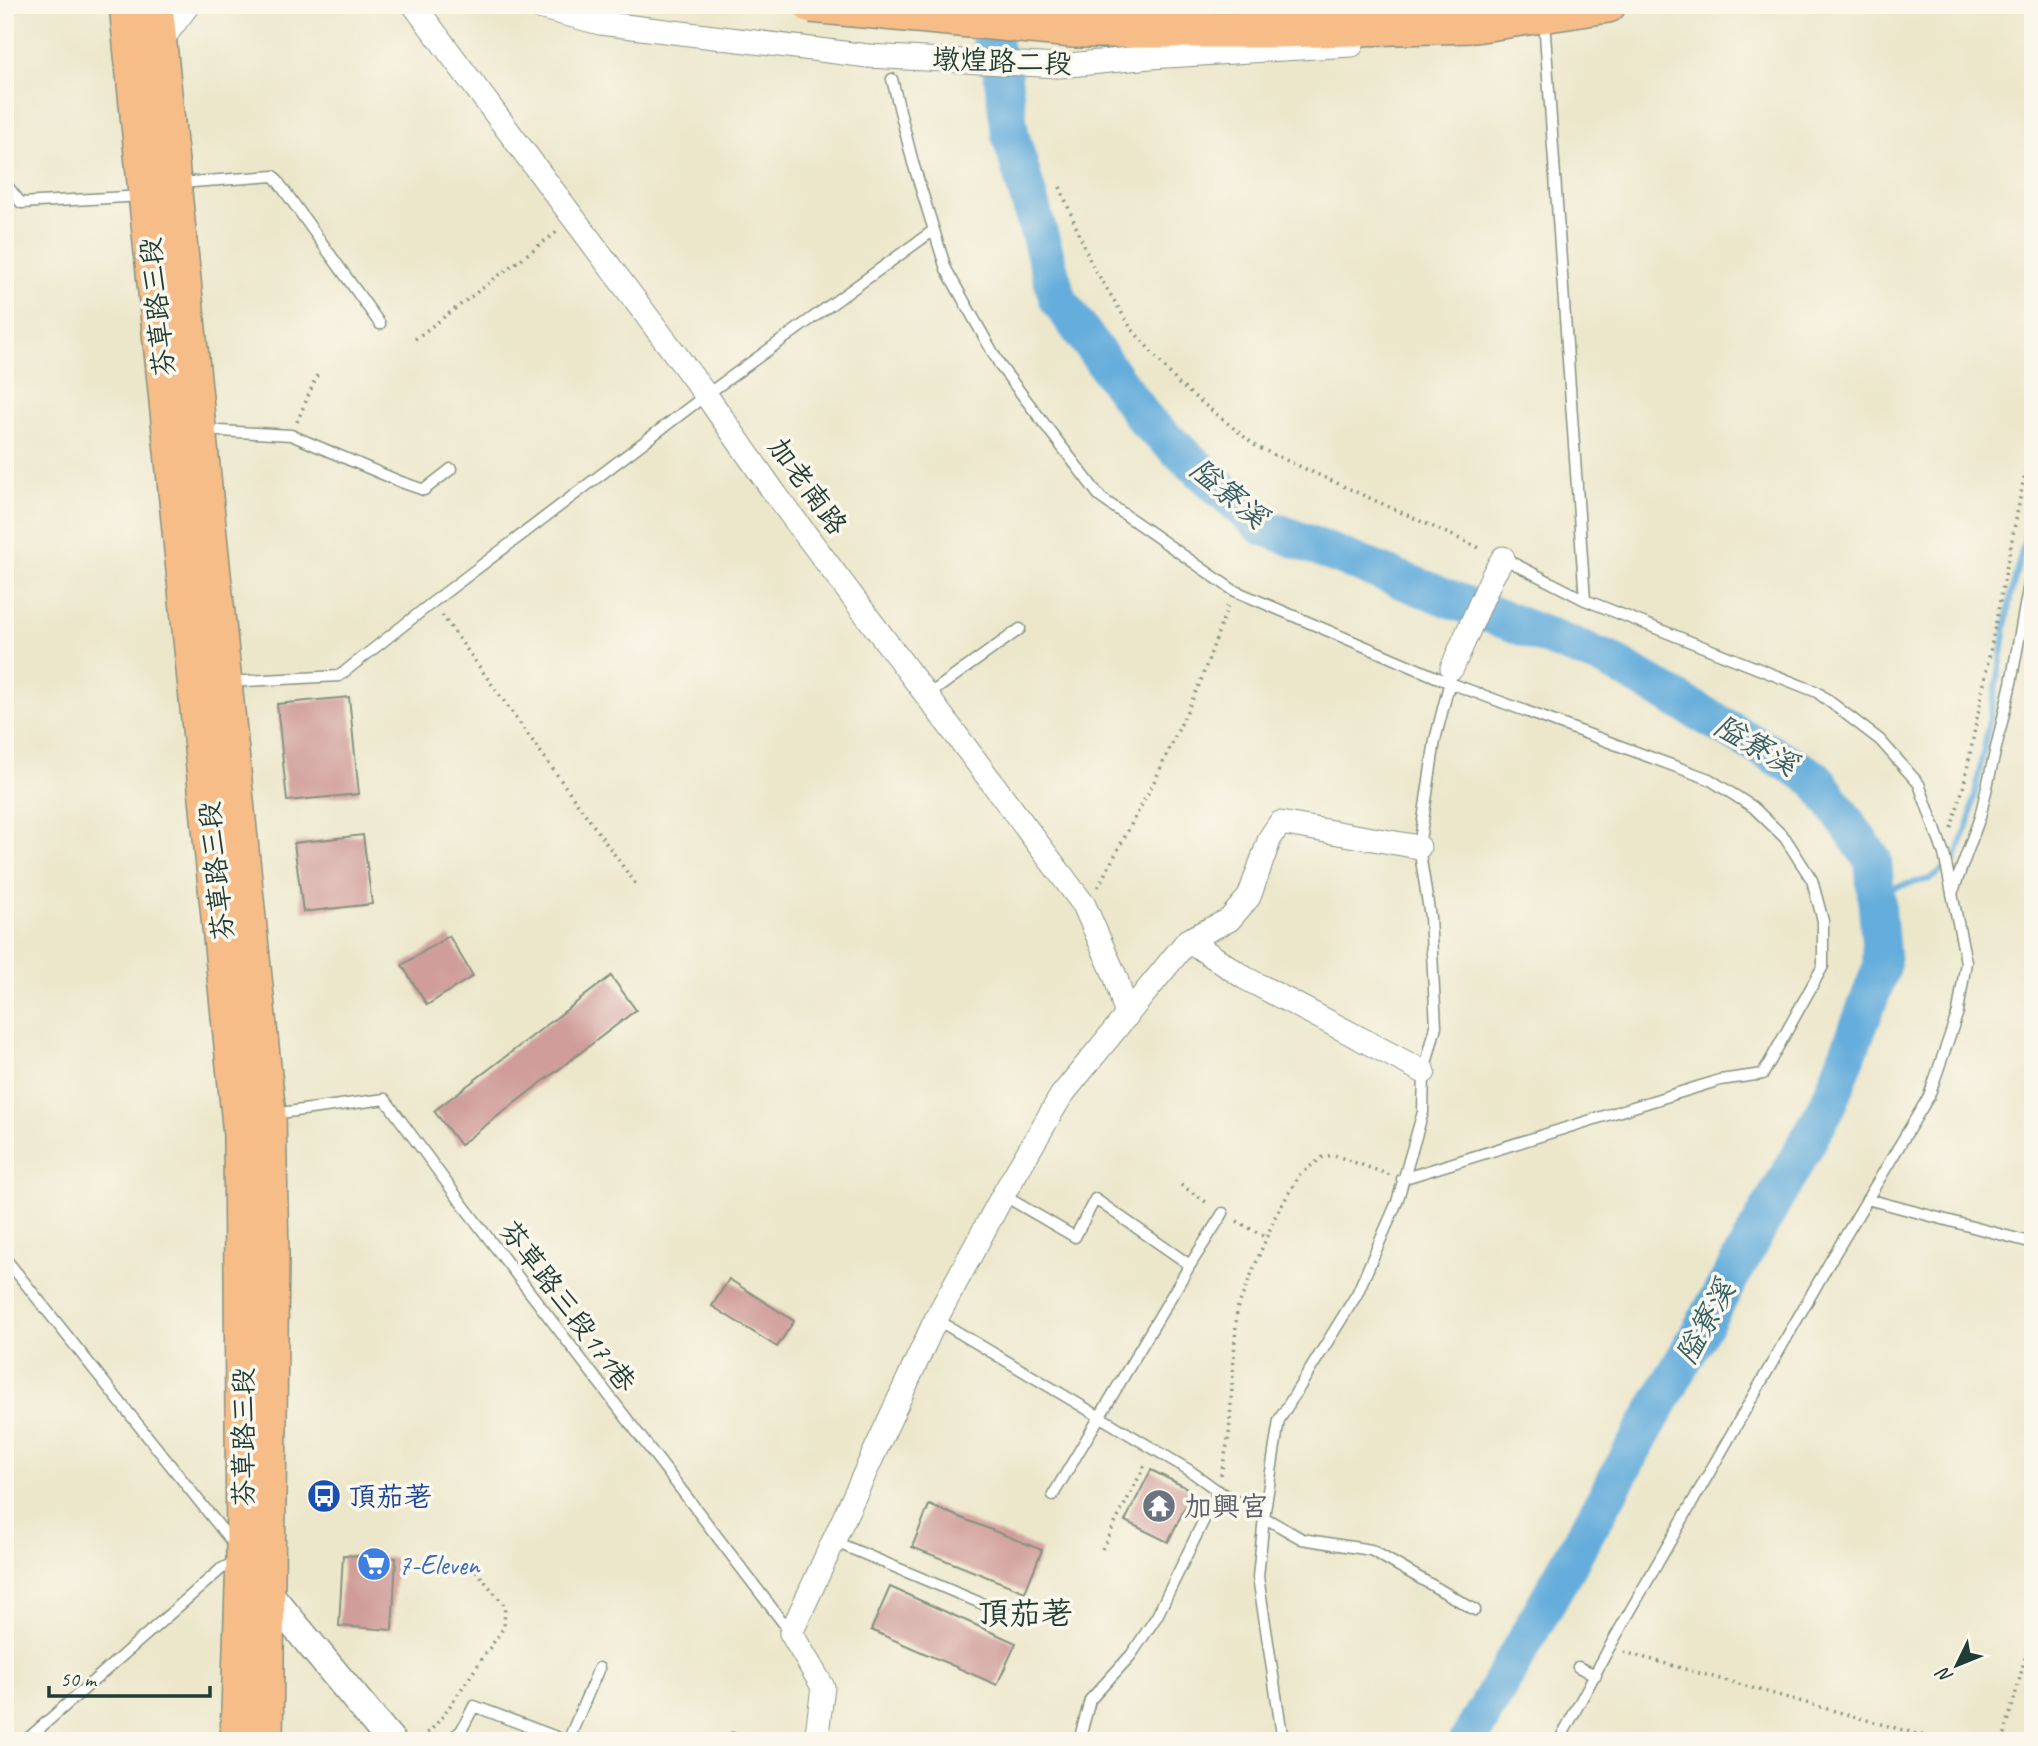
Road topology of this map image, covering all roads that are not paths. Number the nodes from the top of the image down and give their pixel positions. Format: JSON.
{"nodes":[{"id":1,"x":127,"y":5,"type":"edge"},
{"id":2,"x":155,"y":5,"type":"edge"},
{"id":3,"x":188,"y":5,"type":"edge"},
{"id":4,"x":414,"y":5,"type":"edge"},
{"id":5,"x":531,"y":5,"type":"edge"},
{"id":6,"x":811,"y":5,"type":"edge"},
{"id":7,"x":1285,"y":5,"type":"edge"},
{"id":8,"x":1608,"y":5,"type":"edge"},
{"id":9,"x":1543,"y":11,"type":"edge"},
{"id":10,"x":1069,"y":14,"type":"edge"},
{"id":11,"x":1475,"y":25,"type":"junction"},
{"id":12,"x":158,"y":45,"type":"junction"},
{"id":13,"x":892,"y":79,"type":"dead end"},
{"id":14,"x":5,"y":183,"type":"edge"},
{"id":15,"x":160,"y":189,"type":"junction"},
{"id":16,"x":934,"y":230,"type":"junction"},
{"id":17,"x":380,"y":324,"type":"dead end"},
{"id":18,"x":706,"y":395,"type":"junction"},
{"id":19,"x":200,"y":430,"type":"junction"},
{"id":20,"x":451,"y":469,"type":"dead end"},
{"id":21,"x":2033,"y":562,"type":"edge"},
{"id":22,"x":1497,"y":567,"type":"joint"},
{"id":23,"x":1585,"y":600,"type":"junction"},
{"id":24,"x":1020,"y":629,"type":"dead end"},
{"id":25,"x":1451,"y":676,"type":"junction"},
{"id":26,"x":224,"y":682,"type":"junction"},
{"id":27,"x":928,"y":695,"type":"junction"},
{"id":28,"x":1419,"y":847,"type":"junction"},
{"id":29,"x":1952,"y":894,"type":"junction"},
{"id":30,"x":1188,"y":940,"type":"junction"},
{"id":31,"x":1127,"y":1016,"type":"junction"},
{"id":32,"x":1424,"y":1072,"type":"junction"},
{"id":33,"x":268,"y":1115,"type":"junction"},
{"id":34,"x":1402,"y":1180,"type":"junction"},
{"id":35,"x":1003,"y":1195,"type":"junction"},
{"id":36,"x":1867,"y":1199,"type":"junction"},
{"id":37,"x":1223,"y":1213,"type":"dead end"},
{"id":38,"x":2033,"y":1242,"type":"edge"},
{"id":39,"x":5,"y":1258,"type":"edge"},
{"id":40,"x":1190,"y":1265,"type":"junction"},
{"id":41,"x":936,"y":1319,"type":"junction"},
{"id":42,"x":1100,"y":1417,"type":"junction"},
{"id":43,"x":1218,"y":1491,"type":"junction"},
{"id":44,"x":1053,"y":1495,"type":"dead end"},
{"id":45,"x":1264,"y":1517,"type":"junction"},
{"id":46,"x":833,"y":1541,"type":"junction"},
{"id":47,"x":244,"y":1558,"type":"junction"},
{"id":48,"x":268,"y":1596,"type":"junction"},
{"id":49,"x":1475,"y":1609,"type":"dead end"},
{"id":50,"x":1021,"y":1620,"type":"dead end"},
{"id":51,"x":791,"y":1633,"type":"junction"},
{"id":52,"x":1578,"y":1667,"type":"dead end"},
{"id":53,"x":600,"y":1668,"type":"dead end"},
{"id":54,"x":1595,"y":1675,"type":"junction"},
{"id":55,"x":25,"y":1741,"type":"edge"},
{"id":56,"x":239,"y":1741,"type":"edge"},
{"id":57,"x":265,"y":1741,"type":"edge"},
{"id":58,"x":391,"y":1741,"type":"edge"},
{"id":59,"x":449,"y":1741,"type":"edge"},
{"id":60,"x":568,"y":1741,"type":"edge"},
{"id":61,"x":817,"y":1741,"type":"edge"},
{"id":62,"x":1079,"y":1741,"type":"edge"},
{"id":63,"x":1283,"y":1741,"type":"edge"},
{"id":64,"x":1559,"y":1741,"type":"edge"}],
"edges":[{"from":1,"to":15,"type":"main road","name":"芬草路三段"},
{"from":2,"to":12,"type":"main road","name":"芬草路三段"},
{"from":3,"to":12,"type":"street"},
{"from":4,"to":18,"type":"street","name":"加老南路"},
{"from":5,"to":11,"type":"street","name":"墩煌路二段","bridge":true},
{"from":6,"to":10,"type":"main road","bridge":true},
{"from":7,"to":10,"type":"main road","name":"墩煌路二段"},
{"from":8,"to":9,"type":"main road","name":"墩煌路二段"},
{"from":9,"to":11,"type":"main road","name":"墩煌路二段"},
{"from":9,"to":23,"type":"lane"},
{"from":10,"to":11,"type":"main road","name":"墩煌路二段"},
{"from":12,"to":15,"type":"main road","name":"芬草路三段"},
{"from":13,"to":16,"type":"lane"},
{"from":14,"to":15,"type":"lane"},
{"from":15,"to":17,"type":"lane"},
{"from":15,"to":19,"type":"main road","name":"芬草路三段"},
{"from":15,"to":47,"type":"main road","name":"芬草路三段"},
{"from":16,"to":18,"type":"lane"},
{"from":16,"to":25,"type":"lane"},
{"from":18,"to":26,"type":"lane"},
{"from":18,"to":27,"type":"street","name":"加老南路"},
{"from":19,"to":20,"type":"lane"},
{"from":19,"to":26,"type":"main road","name":"芬草路三段"},
{"from":21,"to":29,"type":"lane"},
{"from":22,"to":23,"type":"lane"},
{"from":22,"to":25,"type":"street"},
{"from":23,"to":29,"type":"lane"},
{"from":24,"to":27,"type":"lane"},
{"from":25,"to":28,"type":"lane"},
{"from":25,"to":34,"type":"lane"},
{"from":26,"to":33,"type":"main road","name":"芬草路三段"},
{"from":27,"to":31,"type":"street","name":"加老南路"},
{"from":28,"to":30,"type":"street"},
{"from":28,"to":32,"type":"lane"},
{"from":29,"to":36,"type":"lane"},
{"from":30,"to":31,"type":"street"},
{"from":30,"to":32,"type":"street"},
{"from":31,"to":35,"type":"street"},
{"from":32,"to":34,"type":"lane"},
{"from":33,"to":48,"type":"main road","name":"芬草路三段"},
{"from":33,"to":51,"type":"lane","name":"芬草路三段171巷"},
{"from":34,"to":45,"type":"lane"},
{"from":35,"to":40,"type":"lane"},
{"from":35,"to":41,"type":"street"},
{"from":36,"to":38,"type":"lane"},
{"from":36,"to":54,"type":"lane"},
{"from":37,"to":40,"type":"lane"},
{"from":39,"to":47,"type":"lane"},
{"from":40,"to":42,"type":"lane"},
{"from":41,"to":42,"type":"lane"},
{"from":41,"to":46,"type":"street"},
{"from":42,"to":43,"type":"lane"},
{"from":42,"to":44,"type":"lane"},
{"from":43,"to":45,"type":"lane"},
{"from":43,"to":62,"type":"lane"},
{"from":45,"to":49,"type":"lane"},
{"from":45,"to":63,"type":"lane"},
{"from":46,"to":50,"type":"lane"},
{"from":46,"to":51,"type":"street"},
{"from":47,"to":48,"type":"street"},
{"from":47,"to":55,"type":"lane"},
{"from":47,"to":56,"type":"main road","name":"芬草路三段"},
{"from":48,"to":57,"type":"main road","name":"芬草路三段"},
{"from":48,"to":58,"type":"street"},
{"from":51,"to":61,"type":"street"},
{"from":52,"to":54,"type":"lane"},
{"from":53,"to":60,"type":"lane"},
{"from":54,"to":64,"type":"lane"},
{"from":59,"to":60,"type":"lane"}]}
